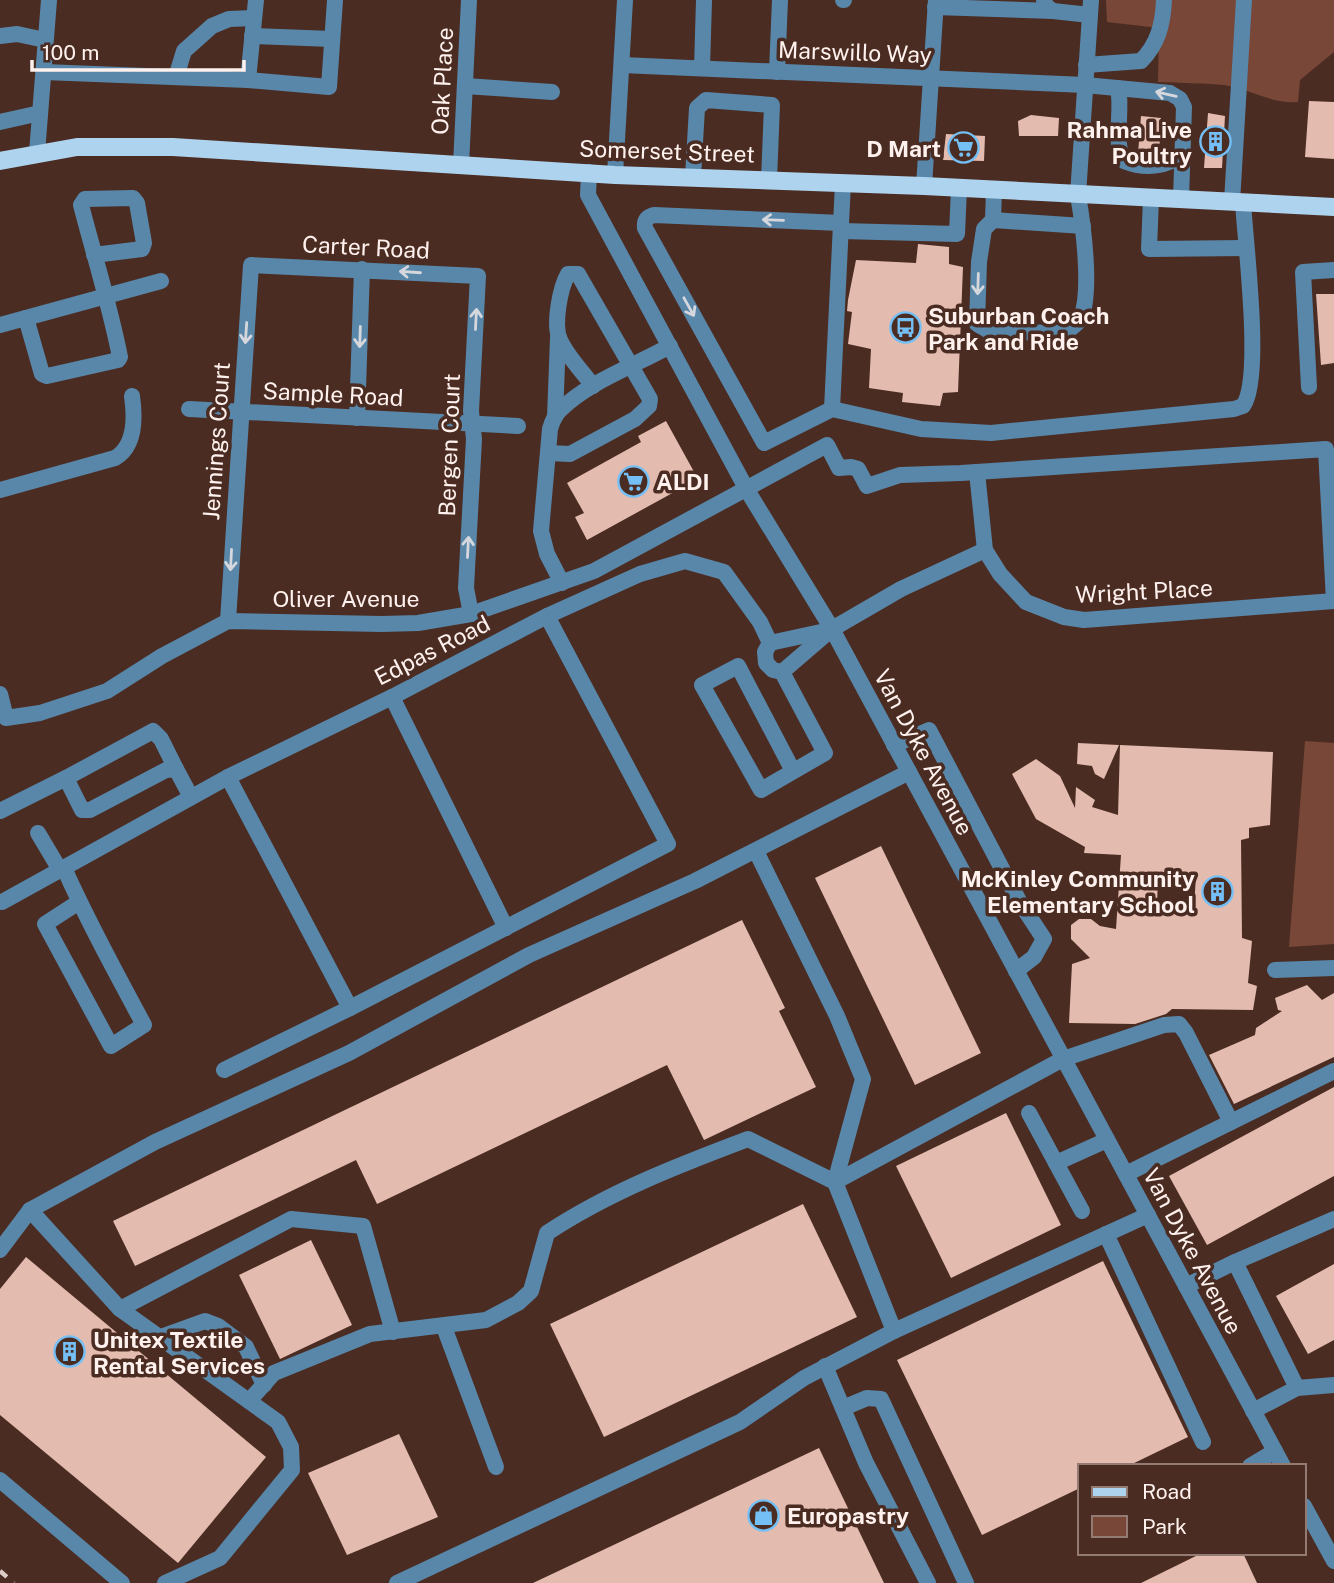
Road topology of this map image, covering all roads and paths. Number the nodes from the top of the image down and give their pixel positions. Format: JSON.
{"nodes":[{"id":1,"x":49,"y":0,"type":"edge"},
{"id":2,"x":256,"y":0,"type":"edge"},
{"id":3,"x":335,"y":0,"type":"edge"},
{"id":4,"x":469,"y":0,"type":"edge"},
{"id":5,"x":625,"y":0,"type":"edge"},
{"id":6,"x":704,"y":0,"type":"edge"},
{"id":7,"x":780,"y":0,"type":"edge"},
{"id":8,"x":1164,"y":0,"type":"edge"},
{"id":9,"x":1244,"y":0,"type":"edge"},
{"id":10,"x":935,"y":3,"type":"edge"},
{"id":11,"x":1049,"y":6,"type":"edge"},
{"id":12,"x":1091,"y":8,"type":"edge"},
{"id":13,"x":254,"y":18,"type":"junction"},
{"id":14,"x":0,"y":36,"type":"edge"},
{"id":15,"x":252,"y":36,"type":"junction"},
{"id":16,"x":332,"y":39,"type":"junction"},
{"id":17,"x":46,"y":40,"type":"junction"},
{"id":18,"x":622,"y":65,"type":"junction"},
{"id":19,"x":1086,"y":65,"type":"junction"},
{"id":20,"x":702,"y":68,"type":"junction"},
{"id":21,"x":44,"y":72,"type":"junction"},
{"id":22,"x":777,"y":72,"type":"junction"},
{"id":23,"x":176,"y":77,"type":"junction"},
{"id":24,"x":931,"y":78,"type":"junction"},
{"id":25,"x":248,"y":80,"type":"junction"},
{"id":26,"x":1085,"y":85,"type":"junction"},
{"id":27,"x":465,"y":86,"type":"junction"},
{"id":28,"x":1118,"y":88,"type":"junction"},
{"id":29,"x":552,"y":92,"type":"dead end"},
{"id":30,"x":40,"y":113,"type":"junction"},
{"id":31,"x":0,"y":122,"type":"edge"},
{"id":32,"x":37,"y":153,"type":"junction"},
{"id":33,"x":1182,"y":153,"type":"junction"},
{"id":34,"x":0,"y":161,"type":"edge"},
{"id":35,"x":461,"y":165,"type":"junction"},
{"id":36,"x":589,"y":172,"type":"junction"},
{"id":37,"x":615,"y":175,"type":"junction"},
{"id":38,"x":693,"y":177,"type":"junction"},
{"id":39,"x":769,"y":180,"type":"junction"},
{"id":40,"x":843,"y":183,"type":"junction"},
{"id":41,"x":924,"y":186,"type":"junction"},
{"id":42,"x":958,"y":188,"type":"junction"},
{"id":43,"x":994,"y":190,"type":"junction"},
{"id":44,"x":1078,"y":195,"type":"junction"},
{"id":45,"x":1151,"y":198,"type":"junction"},
{"id":46,"x":1181,"y":199,"type":"junction"},
{"id":47,"x":1237,"y":202,"type":"junction"},
{"id":48,"x":1334,"y":207,"type":"edge"},
{"id":49,"x":993,"y":220,"type":"junction"},
{"id":50,"x":1083,"y":226,"type":"junction"},
{"id":51,"x":841,"y":227,"type":"junction"},
{"id":52,"x":1246,"y":248,"type":"junction"},
{"id":53,"x":94,"y":255,"type":"junction"},
{"id":54,"x":251,"y":265,"type":"joint"},
{"id":55,"x":362,"y":269,"type":"junction"},
{"id":56,"x":1334,"y":270,"type":"edge"},
{"id":57,"x":478,"y":276,"type":"joint"},
{"id":58,"x":161,"y":281,"type":"dead end"},
{"id":59,"x":105,"y":296,"type":"junction"},
{"id":60,"x":26,"y":318,"type":"junction"},
{"id":61,"x":0,"y":325,"type":"edge"},
{"id":62,"x":558,"y":338,"type":"junction"},
{"id":63,"x":670,"y":346,"type":"junction"},
{"id":64,"x":632,"y":367,"type":"junction"},
{"id":65,"x":593,"y":386,"type":"junction"},
{"id":66,"x":1310,"y":387,"type":"dead end"},
{"id":67,"x":132,"y":396,"type":"dead end"},
{"id":68,"x":189,"y":409,"type":"dead end"},
{"id":69,"x":832,"y":409,"type":"junction"},
{"id":70,"x":240,"y":411,"type":"junction"},
{"id":71,"x":555,"y":417,"type":"junction"},
{"id":72,"x":357,"y":418,"type":"junction"},
{"id":73,"x":472,"y":424,"type":"junction"},
{"id":74,"x":518,"y":426,"type":"dead end"},
{"id":75,"x":548,"y":453,"type":"junction"},
{"id":76,"x":977,"y":472,"type":"junction"},
{"id":77,"x":0,"y":490,"type":"edge"},
{"id":78,"x":747,"y":490,"type":"junction"},
{"id":79,"x":985,"y":550,"type":"junction"},
{"id":80,"x":562,"y":583,"type":"junction"},
{"id":81,"x":1334,"y":601,"type":"edge"},
{"id":82,"x":471,"y":614,"type":"junction"},
{"id":83,"x":547,"y":616,"type":"junction"},
{"id":84,"x":228,"y":621,"type":"junction"},
{"id":85,"x":832,"y":629,"type":"junction"},
{"id":86,"x":770,"y":643,"type":"junction"},
{"id":87,"x":782,"y":673,"type":"junction"},
{"id":88,"x":0,"y":694,"type":"edge"},
{"id":89,"x":392,"y":697,"type":"junction"},
{"id":90,"x":894,"y":745,"type":"junction"},
{"id":91,"x":176,"y":769,"type":"junction"},
{"id":92,"x":793,"y":771,"type":"junction"},
{"id":93,"x":909,"y":772,"type":"junction"},
{"id":94,"x":228,"y":777,"type":"junction"},
{"id":95,"x":66,"y":778,"type":"junction"},
{"id":96,"x":191,"y":797,"type":"junction"},
{"id":97,"x":0,"y":811,"type":"edge"},
{"id":98,"x":38,"y":833,"type":"dead end"},
{"id":99,"x":756,"y":851,"type":"junction"},
{"id":100,"x":62,"y":869,"type":"junction"},
{"id":101,"x":2,"y":902,"type":"edge"},
{"id":102,"x":79,"y":902,"type":"junction"},
{"id":103,"x":506,"y":928,"type":"junction"},
{"id":104,"x":1334,"y":968,"type":"edge"},
{"id":105,"x":1275,"y":970,"type":"dead end"},
{"id":106,"x":1016,"y":971,"type":"junction"},
{"id":107,"x":350,"y":1008,"type":"junction"},
{"id":108,"x":1063,"y":1059,"type":"junction"},
{"id":109,"x":224,"y":1070,"type":"dead end"},
{"id":110,"x":1334,"y":1071,"type":"edge"},
{"id":111,"x":1029,"y":1114,"type":"dead end"},
{"id":112,"x":1231,"y":1122,"type":"junction"},
{"id":113,"x":1107,"y":1140,"type":"junction"},
{"id":114,"x":1056,"y":1163,"type":"junction"},
{"id":115,"x":1126,"y":1174,"type":"junction"},
{"id":116,"x":835,"y":1181,"type":"junction"},
{"id":117,"x":30,"y":1210,"type":"junction"},
{"id":118,"x":1082,"y":1211,"type":"dead end"},
{"id":119,"x":1148,"y":1215,"type":"junction"},
{"id":120,"x":1334,"y":1219,"type":"edge"},
{"id":121,"x":1106,"y":1234,"type":"junction"},
{"id":122,"x":0,"y":1250,"type":"edge"},
{"id":123,"x":1236,"y":1262,"type":"junction"},
{"id":124,"x":1186,"y":1286,"type":"junction"},
{"id":125,"x":120,"y":1309,"type":"junction"},
{"id":126,"x":444,"y":1327,"type":"junction"},
{"id":127,"x":894,"y":1331,"type":"junction"},
{"id":128,"x":393,"y":1332,"type":"junction"},
{"id":129,"x":158,"y":1338,"type":"junction"},
{"id":130,"x":825,"y":1366,"type":"junction"},
{"id":131,"x":1334,"y":1384,"type":"edge"},
{"id":132,"x":264,"y":1385,"type":"junction"},
{"id":133,"x":1297,"y":1388,"type":"junction"},
{"id":134,"x":249,"y":1401,"type":"junction"},
{"id":135,"x":843,"y":1408,"type":"junction"},
{"id":136,"x":1253,"y":1411,"type":"junction"},
{"id":137,"x":1203,"y":1442,"type":"dead end"},
{"id":138,"x":1279,"y":1458,"type":"edge"},
{"id":139,"x":1257,"y":1464,"type":"edge"},
{"id":140,"x":496,"y":1467,"type":"dead end"},
{"id":141,"x":0,"y":1480,"type":"edge"},
{"id":142,"x":1306,"y":1510,"type":"edge"},
{"id":143,"x":1334,"y":1561,"type":"edge"},
{"id":144,"x":122,"y":1583,"type":"edge"},
{"id":145,"x":165,"y":1583,"type":"edge"},
{"id":146,"x":397,"y":1583,"type":"edge"},
{"id":147,"x":928,"y":1583,"type":"edge"},
{"id":148,"x":966,"y":1583,"type":"edge"}],
"edges":[{"from":1,"to":17,"type":"street"},
{"from":2,"to":13,"type":"street"},
{"from":3,"to":16,"type":"street"},
{"from":4,"to":27,"type":"street","name":"Oak Place"},
{"from":5,"to":18,"type":"street"},
{"from":6,"to":20,"type":"street"},
{"from":7,"to":22,"type":"street"},
{"from":8,"to":19,"type":"street"},
{"from":9,"to":47,"type":"street"},
{"from":10,"to":11,"type":"street"},
{"from":10,"to":24,"type":"street"},
{"from":11,"to":12,"type":"street"},
{"from":12,"to":19,"type":"street"},
{"from":13,"to":15,"type":"street"},
{"from":13,"to":23,"type":"street"},
{"from":14,"to":17,"type":"street"},
{"from":15,"to":16,"type":"street"},
{"from":15,"to":25,"type":"street"},
{"from":16,"to":25,"type":"street"},
{"from":17,"to":21,"type":"street"},
{"from":18,"to":20,"type":"street","name":"Marswillo Way"},
{"from":18,"to":37,"type":"street"},
{"from":19,"to":26,"type":"street"},
{"from":20,"to":22,"type":"street","name":"Marswillo Way"},
{"from":21,"to":23,"type":"street"},
{"from":21,"to":30,"type":"street"},
{"from":22,"to":24,"type":"street","name":"Marswillo Way"},
{"from":23,"to":25,"type":"street"},
{"from":24,"to":26,"type":"street","name":"Marswillo Way"},
{"from":24,"to":41,"type":"street"},
{"from":26,"to":28,"type":"street","name":"Marswillo Way"},
{"from":26,"to":44,"type":"street"},
{"from":27,"to":29,"type":"street"},
{"from":27,"to":35,"type":"street","name":"Oak Place"},
{"from":33,"to":28,"type":"street","name":"Marswillo Way","one_way":true},
{"from":28,"to":33,"type":"street"},
{"from":30,"to":31,"type":"street"},
{"from":30,"to":32,"type":"street"},
{"from":32,"to":34,"type":"main road","name":"Somerset Street"},
{"from":32,"to":35,"type":"main road","name":"Somerset Street"},
{"from":33,"to":46,"type":"street"},
{"from":35,"to":36,"type":"main road","name":"Somerset Street"},
{"from":36,"to":37,"type":"main road","name":"Somerset Street"},
{"from":36,"to":63,"type":"street","name":"Van Dyke Avenue"},
{"from":37,"to":38,"type":"main road","name":"Somerset Street"},
{"from":38,"to":39,"type":"main road","name":"Somerset Street"},
{"from":38,"to":39,"type":"street"},
{"from":39,"to":40,"type":"main road","name":"Somerset Street"},
{"from":40,"to":41,"type":"main road","name":"Somerset Street"},
{"from":40,"to":51,"type":"street"},
{"from":41,"to":42,"type":"main road","name":"Somerset Street"},
{"from":42,"to":43,"type":"main road","name":"Somerset Street"},
{"from":42,"to":51,"type":"street"},
{"from":43,"to":44,"type":"main road","name":"Somerset Street"},
{"from":43,"to":49,"type":"street"},
{"from":44,"to":45,"type":"main road","name":"Somerset Street"},
{"from":44,"to":50,"type":"street"},
{"from":45,"to":46,"type":"main road","name":"Somerset Street"},
{"from":45,"to":52,"type":"street"},
{"from":46,"to":47,"type":"main road","name":"Somerset Street"},
{"from":47,"to":48,"type":"main road","name":"Somerset Street"},
{"from":47,"to":52,"type":"street"},
{"from":49,"to":50,"type":"street"},
{"from":49,"to":50,"type":"street","one_way":true},
{"from":51,"to":69,"type":"street"},
{"from":51,"to":69,"type":"street","one_way":true},
{"from":52,"to":69,"type":"street"},
{"from":53,"to":53,"type":"street"},
{"from":53,"to":59,"type":"street"},
{"from":54,"to":55,"type":"street","name":"Carter Road"},
{"from":54,"to":70,"type":"street","name":"Jennings Court","one_way":true},
{"from":57,"to":55,"type":"street","name":"Carter Road","one_way":true},
{"from":55,"to":72,"type":"street","one_way":true},
{"from":56,"to":66,"type":"street"},
{"from":73,"to":57,"type":"street","name":"Bergen Court","one_way":true},
{"from":58,"to":59,"type":"street"},
{"from":59,"to":60,"type":"street"},
{"from":59,"to":60,"type":"street"},
{"from":60,"to":61,"type":"street"},
{"from":62,"to":64,"type":"street"},
{"from":62,"to":65,"type":"street"},
{"from":62,"to":71,"type":"street"},
{"from":63,"to":64,"type":"street"},
{"from":63,"to":78,"type":"street","name":"Van Dyke Avenue"},
{"from":64,"to":65,"type":"street"},
{"from":64,"to":75,"type":"street"},
{"from":65,"to":71,"type":"street"},
{"from":67,"to":77,"type":"street"},
{"from":68,"to":70,"type":"street","name":"Sample Road"},
{"from":70,"to":72,"type":"street","name":"Sample Road"},
{"from":70,"to":84,"type":"street","name":"Jennings Court","one_way":true},
{"from":71,"to":75,"type":"street"},
{"from":72,"to":73,"type":"street","name":"Sample Road"},
{"from":73,"to":74,"type":"street","name":"Sample Road"},
{"from":82,"to":73,"type":"street","name":"Bergen Court","one_way":true},
{"from":75,"to":80,"type":"street"},
{"from":76,"to":78,"type":"street","name":"Oliver Avenue"},
{"from":76,"to":79,"type":"street","name":"Wright Place"},
{"from":76,"to":81,"type":"street","name":"Wright Place"},
{"from":78,"to":80,"type":"street","name":"Oliver Avenue"},
{"from":78,"to":85,"type":"street","name":"Van Dyke Avenue"},
{"from":79,"to":81,"type":"street","name":"Wright Place"},
{"from":79,"to":85,"type":"street"},
{"from":80,"to":82,"type":"street","name":"Oliver Avenue"},
{"from":82,"to":84,"type":"street","name":"Oliver Avenue"},
{"from":83,"to":86,"type":"street","name":"Edpas Road"},
{"from":83,"to":89,"type":"street","name":"Edpas Road"},
{"from":83,"to":103,"type":"street"},
{"from":84,"to":88,"type":"street","name":"Oliver Avenue"},
{"from":85,"to":86,"type":"street"},
{"from":85,"to":87,"type":"street"},
{"from":85,"to":90,"type":"street","name":"Van Dyke Avenue"},
{"from":86,"to":87,"type":"street","name":"Edpas Road"},
{"from":87,"to":92,"type":"street"},
{"from":89,"to":94,"type":"street","name":"Edpas Road"},
{"from":89,"to":103,"type":"street"},
{"from":90,"to":93,"type":"street","name":"Van Dyke Avenue"},
{"from":90,"to":106,"type":"street"},
{"from":91,"to":95,"type":"street"},
{"from":91,"to":95,"type":"street"},
{"from":91,"to":96,"type":"street"},
{"from":92,"to":92,"type":"street"},
{"from":93,"to":99,"type":"street"},
{"from":93,"to":106,"type":"street","name":"Van Dyke Avenue"},
{"from":94,"to":96,"type":"street","name":"Edpas Road"},
{"from":94,"to":107,"type":"street"},
{"from":95,"to":97,"type":"street"},
{"from":96,"to":100,"type":"street","name":"Edpas Road"},
{"from":98,"to":100,"type":"street"},
{"from":99,"to":116,"type":"street"},
{"from":99,"to":117,"type":"street"},
{"from":100,"to":101,"type":"street","name":"Edpas Road"},
{"from":100,"to":102,"type":"street"},
{"from":102,"to":102,"type":"street"},
{"from":103,"to":107,"type":"street"},
{"from":104,"to":105,"type":"street"},
{"from":106,"to":108,"type":"street","name":"Van Dyke Avenue"},
{"from":107,"to":109,"type":"street"},
{"from":108,"to":112,"type":"street"},
{"from":108,"to":113,"type":"street","name":"Van Dyke Avenue"},
{"from":108,"to":116,"type":"street"},
{"from":110,"to":112,"type":"street"},
{"from":111,"to":114,"type":"street"},
{"from":112,"to":115,"type":"street"},
{"from":113,"to":114,"type":"street"},
{"from":113,"to":115,"type":"street","name":"Van Dyke Avenue"},
{"from":114,"to":118,"type":"street"},
{"from":115,"to":119,"type":"street","name":"Van Dyke Avenue"},
{"from":116,"to":126,"type":"street"},
{"from":116,"to":127,"type":"street"},
{"from":117,"to":122,"type":"street"},
{"from":117,"to":125,"type":"street"},
{"from":119,"to":121,"type":"street"},
{"from":119,"to":124,"type":"street","name":"Van Dyke Avenue"},
{"from":120,"to":123,"type":"street"},
{"from":121,"to":127,"type":"street"},
{"from":121,"to":137,"type":"street"},
{"from":123,"to":124,"type":"street"},
{"from":123,"to":133,"type":"street"},
{"from":124,"to":136,"type":"street","name":"Van Dyke Avenue"},
{"from":125,"to":128,"type":"street"},
{"from":125,"to":129,"type":"street"},
{"from":126,"to":128,"type":"street"},
{"from":126,"to":140,"type":"street"},
{"from":127,"to":130,"type":"street"},
{"from":128,"to":132,"type":"street"},
{"from":129,"to":132,"type":"street"},
{"from":129,"to":134,"type":"street"},
{"from":130,"to":135,"type":"street"},
{"from":130,"to":146,"type":"street"},
{"from":131,"to":133,"type":"street"},
{"from":132,"to":134,"type":"street"},
{"from":133,"to":136,"type":"street"},
{"from":134,"to":145,"type":"street"},
{"from":135,"to":147,"type":"street"},
{"from":135,"to":148,"type":"street"},
{"from":136,"to":138,"type":"street","name":"Van Dyke Avenue"},
{"from":138,"to":139,"type":"street"},
{"from":141,"to":144,"type":"street"},
{"from":142,"to":143,"type":"street"}]}
